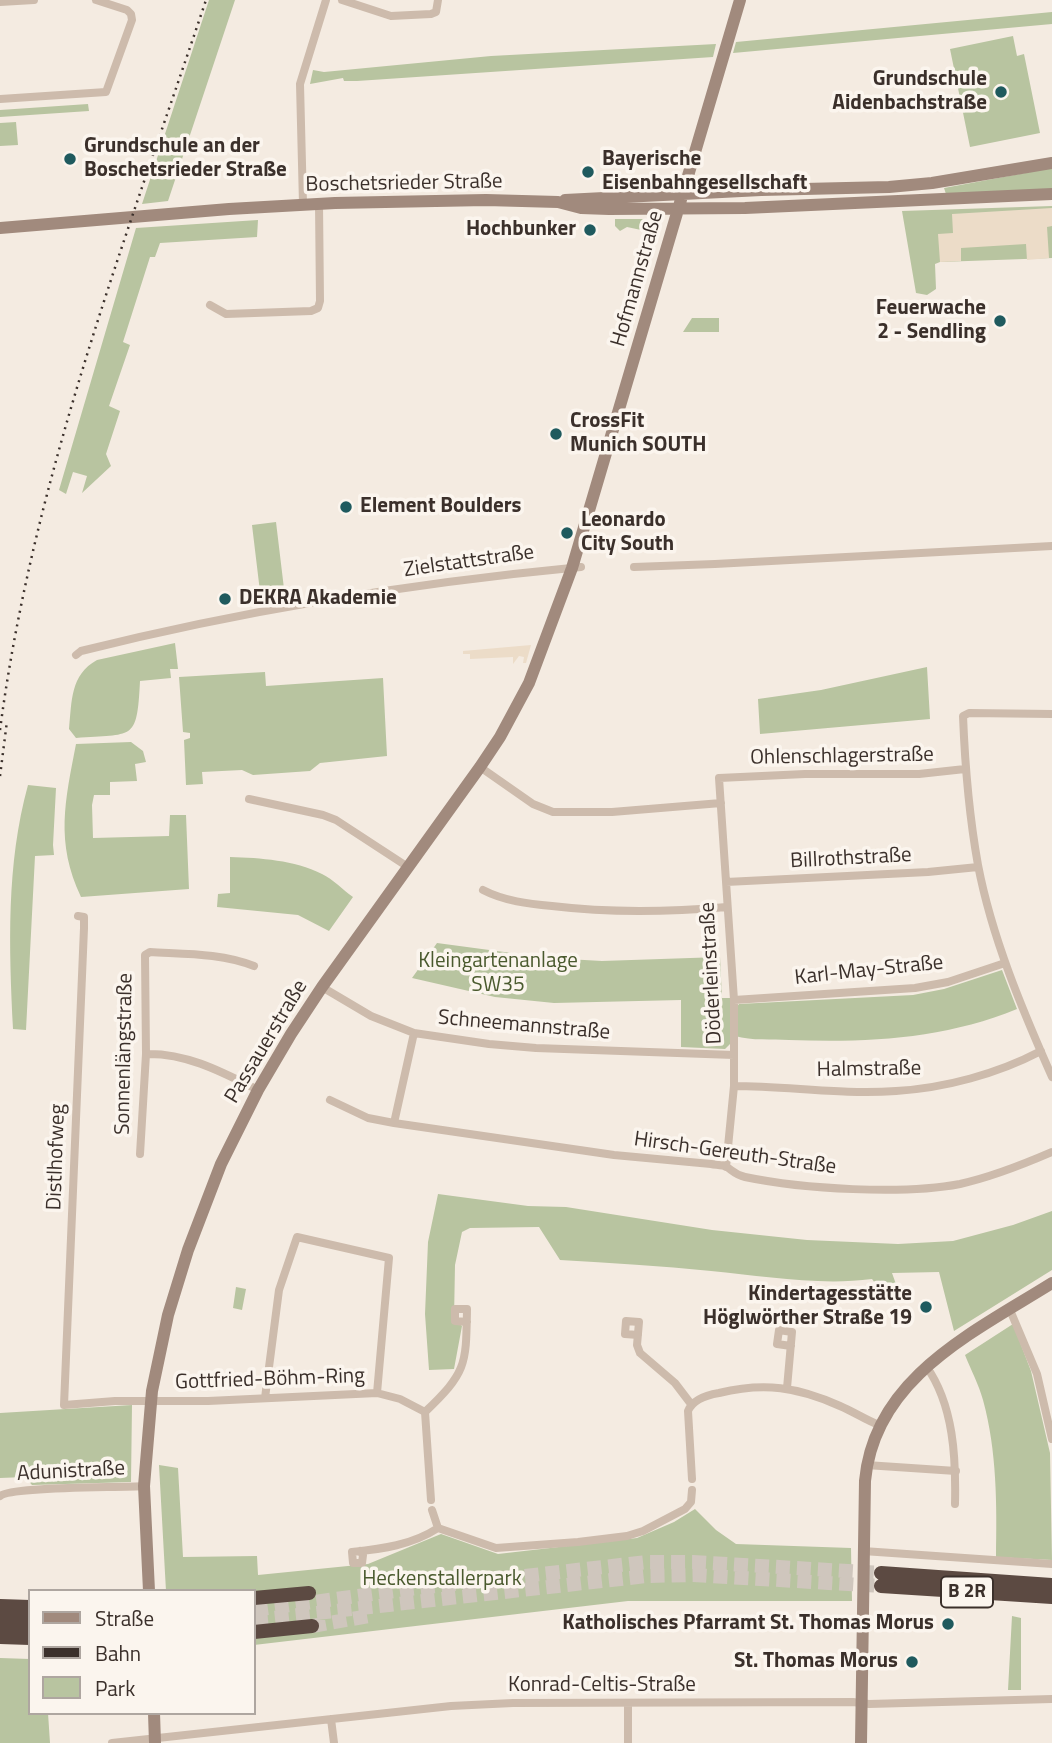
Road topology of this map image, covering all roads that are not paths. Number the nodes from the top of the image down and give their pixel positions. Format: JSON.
{"nodes":[{"id":1,"x":34,"y":0,"type":"edge"},
{"id":2,"x":96,"y":0,"type":"edge"},
{"id":3,"x":326,"y":0,"type":"edge"},
{"id":4,"x":342,"y":0,"type":"edge"},
{"id":5,"x":439,"y":0,"type":"edge"},
{"id":6,"x":740,"y":0,"type":"edge"},
{"id":7,"x":0,"y":2,"type":"edge"},
{"id":8,"x":0,"y":99,"type":"edge"},
{"id":9,"x":1052,"y":163,"type":"edge"},
{"id":10,"x":1052,"y":194,"type":"edge"},
{"id":11,"x":681,"y":195,"type":"junction"},
{"id":12,"x":558,"y":202,"type":"junction"},
{"id":13,"x":303,"y":204,"type":"junction"},
{"id":14,"x":319,"y":204,"type":"junction"},
{"id":15,"x":677,"y":209,"type":"junction"},
{"id":16,"x":0,"y":228,"type":"edge"},
{"id":17,"x":210,"y":305,"type":"dead end"},
{"id":18,"x":1052,"y":546,"type":"edge"},
{"id":19,"x":634,"y":566,"type":"dead end"},
{"id":20,"x":577,"y":568,"type":"junction"},
{"id":21,"x":76,"y":655,"type":"dead end"},
{"id":22,"x":1052,"y":714,"type":"edge"},
{"id":23,"x":480,"y":767,"type":"junction"},
{"id":24,"x":965,"y":769,"type":"junction"},
{"id":25,"x":719,"y":778,"type":"joint"},
{"id":26,"x":249,"y":799,"type":"dead end"},
{"id":27,"x":721,"y":803,"type":"junction"},
{"id":28,"x":408,"y":867,"type":"junction"},
{"id":29,"x":978,"y":867,"type":"junction"},
{"id":30,"x":726,"y":882,"type":"junction"},
{"id":31,"x":483,"y":890,"type":"dead end"},
{"id":32,"x":727,"y":906,"type":"junction"},
{"id":33,"x":78,"y":916,"type":"dead end"},
{"id":34,"x":1005,"y":963,"type":"junction"},
{"id":35,"x":254,"y":966,"type":"dead end"},
{"id":36,"x":322,"y":987,"type":"junction"},
{"id":37,"x":734,"y":1000,"type":"junction"},
{"id":38,"x":414,"y":1033,"type":"junction"},
{"id":39,"x":1041,"y":1051,"type":"junction"},
{"id":40,"x":146,"y":1054,"type":"junction"},
{"id":41,"x":734,"y":1055,"type":"junction"},
{"id":42,"x":1052,"y":1077,"type":"edge"},
{"id":43,"x":734,"y":1086,"type":"junction"},
{"id":44,"x":258,"y":1090,"type":"junction"},
{"id":45,"x":330,"y":1100,"type":"dead end"},
{"id":46,"x":394,"y":1123,"type":"junction"},
{"id":47,"x":1052,"y":1152,"type":"edge"},
{"id":48,"x":140,"y":1154,"type":"dead end"},
{"id":49,"x":726,"y":1167,"type":"junction"},
{"id":50,"x":1052,"y":1283,"type":"edge"},
{"id":51,"x":1010,"y":1310,"type":"junction"},
{"id":52,"x":467,"y":1322,"type":"dead end"},
{"id":53,"x":638,"y":1335,"type":"dead end"},
{"id":54,"x":791,"y":1346,"type":"dead end"},
{"id":55,"x":926,"y":1366,"type":"junction"},
{"id":56,"x":787,"y":1388,"type":"junction"},
{"id":57,"x":377,"y":1393,"type":"junction"},
{"id":58,"x":265,"y":1398,"type":"junction"},
{"id":59,"x":151,"y":1401,"type":"junction"},
{"id":60,"x":1049,"y":1401,"type":"edge"},
{"id":61,"x":691,"y":1404,"type":"junction"},
{"id":62,"x":64,"y":1405,"type":"joint"},
{"id":63,"x":425,"y":1412,"type":"junction"},
{"id":64,"x":879,"y":1425,"type":"junction"},
{"id":65,"x":1052,"y":1439,"type":"edge"},
{"id":66,"x":866,"y":1465,"type":"junction"},
{"id":67,"x":956,"y":1471,"type":"junction"},
{"id":68,"x":692,"y":1479,"type":"dead end"},
{"id":69,"x":144,"y":1486,"type":"junction"},
{"id":70,"x":692,"y":1490,"type":"dead end"},
{"id":71,"x":0,"y":1496,"type":"edge"},
{"id":72,"x":431,"y":1500,"type":"dead end"},
{"id":73,"x":955,"y":1504,"type":"dead end"},
{"id":74,"x":432,"y":1510,"type":"dead end"},
{"id":75,"x":438,"y":1528,"type":"junction"},
{"id":76,"x":360,"y":1551,"type":"dead end"},
{"id":77,"x":863,"y":1552,"type":"junction"},
{"id":78,"x":1052,"y":1564,"type":"edge"},
{"id":79,"x":1052,"y":1584,"type":"edge"},
{"id":80,"x":149,"y":1589,"type":"edge"},
{"id":81,"x":310,"y":1592,"type":"dead end"},
{"id":82,"x":1052,"y":1597,"type":"edge"},
{"id":83,"x":256,"y":1598,"type":"edge"},
{"id":84,"x":0,"y":1605,"type":"edge"},
{"id":85,"x":28,"y":1607,"type":"edge"},
{"id":86,"x":0,"y":1617,"type":"edge"},
{"id":87,"x":28,"y":1617,"type":"edge"},
{"id":88,"x":312,"y":1626,"type":"tunnel mouth"},
{"id":89,"x":0,"y":1627,"type":"edge"},
{"id":90,"x":28,"y":1627,"type":"edge"},
{"id":91,"x":256,"y":1632,"type":"edge"},
{"id":92,"x":0,"y":1637,"type":"edge"},
{"id":93,"x":28,"y":1639,"type":"edge"},
{"id":94,"x":1052,"y":1699,"type":"edge"},
{"id":95,"x":628,"y":1703,"type":"junction"},
{"id":96,"x":862,"y":1703,"type":"junction"},
{"id":97,"x":154,"y":1715,"type":"edge"},
{"id":98,"x":331,"y":1719,"type":"junction"},
{"id":99,"x":154,"y":1740,"type":"edge"},
{"id":100,"x":112,"y":1743,"type":"edge"},
{"id":101,"x":334,"y":1743,"type":"edge"},
{"id":102,"x":628,"y":1743,"type":"edge"},
{"id":103,"x":862,"y":1743,"type":"edge"}],
"edges":[{"from":1,"to":7,"type":"street"},
{"from":2,"to":8,"type":"street"},
{"from":3,"to":13,"type":"street"},
{"from":4,"to":5,"type":"street"},
{"from":6,"to":11,"type":"street","name":"Hofmannstraße"},
{"from":9,"to":11,"type":"street","name":"Boschetsrieder Straße"},
{"from":10,"to":15,"type":"street","name":"Boschetsrieder Straße"},
{"from":11,"to":12,"type":"street","name":"Boschetsrieder Straße"},
{"from":11,"to":15,"type":"street","name":"Hofmannstraße"},
{"from":12,"to":14,"type":"street","name":"Boschetsrieder Straße"},
{"from":12,"to":15,"type":"street","name":"Boschetsrieder Straße"},
{"from":13,"to":14,"type":"street","name":"Boschetsrieder Straße"},
{"from":13,"to":16,"type":"street","name":"Boschetsrieder Straße"},
{"from":14,"to":17,"type":"street"},
{"from":15,"to":20,"type":"street","name":"Hofmannstraße"},
{"from":18,"to":19,"type":"street"},
{"from":20,"to":21,"type":"street","name":"Zielstattstraße"},
{"from":20,"to":23,"type":"street","name":"Passauerstraße"},
{"from":22,"to":24,"type":"street"},
{"from":23,"to":27,"type":"street"},
{"from":23,"to":28,"type":"street","name":"Passauerstraße"},
{"from":24,"to":25,"type":"street","name":"Ohlenschlagerstraße"},
{"from":24,"to":29,"type":"street"},
{"from":25,"to":27,"type":"street","name":"Döderleinstraße"},
{"from":26,"to":28,"type":"street"},
{"from":27,"to":30,"type":"street","name":"Döderleinstraße"},
{"from":28,"to":36,"type":"street","name":"Passauerstraße"},
{"from":29,"to":30,"type":"street","name":"Billrothstraße"},
{"from":29,"to":34,"type":"street"},
{"from":30,"to":32,"type":"street","name":"Döderleinstraße"},
{"from":31,"to":32,"type":"street"},
{"from":32,"to":37,"type":"street","name":"Döderleinstraße"},
{"from":33,"to":62,"type":"street","name":"Distlhofweg"},
{"from":34,"to":37,"type":"street","name":"Karl-May-Straße"},
{"from":34,"to":39,"type":"street"},
{"from":35,"to":40,"type":"street","name":"Sonnenlängstraße"},
{"from":36,"to":38,"type":"street","name":"Schneemannstraße"},
{"from":36,"to":44,"type":"street","name":"Passauerstraße"},
{"from":37,"to":41,"type":"street","name":"Döderleinstraße"},
{"from":38,"to":41,"type":"street","name":"Schneemannstraße"},
{"from":38,"to":46,"type":"street"},
{"from":39,"to":42,"type":"street"},
{"from":39,"to":43,"type":"street","name":"Halmstraße"},
{"from":40,"to":44,"type":"street"},
{"from":40,"to":48,"type":"street","name":"Sonnenlängstraße"},
{"from":41,"to":43,"type":"street","name":"Döderleinstraße"},
{"from":43,"to":49,"type":"street","name":"Döderleinstraße"},
{"from":44,"to":59,"type":"street","name":"Passauerstraße"},
{"from":45,"to":46,"type":"street","name":"Hirsch-Gereuth-Straße"},
{"from":46,"to":49,"type":"street","name":"Hirsch-Gereuth-Straße"},
{"from":47,"to":49,"type":"street","name":"Hirsch-Gereuth-Straße"},
{"from":50,"to":51,"type":"street"},
{"from":51,"to":55,"type":"street"},
{"from":51,"to":60,"type":"street"},
{"from":52,"to":63,"type":"street"},
{"from":53,"to":61,"type":"street"},
{"from":54,"to":56,"type":"street"},
{"from":55,"to":64,"type":"street"},
{"from":55,"to":67,"type":"street"},
{"from":56,"to":61,"type":"street"},
{"from":56,"to":64,"type":"street"},
{"from":57,"to":58,"type":"street","name":"Gottfried-Böhm-Ring"},
{"from":57,"to":58,"type":"street"},
{"from":57,"to":63,"type":"street","name":"Gottfried-Böhm-Ring"},
{"from":58,"to":59,"type":"street","name":"Gottfried-Böhm-Ring"},
{"from":59,"to":62,"type":"street","name":"Gottfried-Böhm-Ring"},
{"from":59,"to":69,"type":"street","name":"Passauerstraße"},
{"from":60,"to":65,"type":"street"},
{"from":61,"to":68,"type":"street"},
{"from":63,"to":72,"type":"street"},
{"from":64,"to":66,"type":"street"},
{"from":66,"to":67,"type":"street"},
{"from":66,"to":77,"type":"street"},
{"from":67,"to":73,"type":"street"},
{"from":69,"to":71,"type":"street","name":"Adunistraße"},
{"from":69,"to":80,"type":"street","name":"Passauerstraße"},
{"from":70,"to":75,"type":"street"},
{"from":74,"to":75,"type":"street"},
{"from":75,"to":76,"type":"street"},
{"from":77,"to":78,"type":"street"},
{"from":77,"to":96,"type":"street"},
{"from":79,"to":82,"type":"highway","number":"B 2R"},
{"from":81,"to":83,"type":"highway"},
{"from":84,"to":85,"type":"highway"},
{"from":86,"to":87,"type":"highway"},
{"from":88,"to":91,"type":"highway"},
{"from":89,"to":90,"type":"highway"},
{"from":92,"to":93,"type":"highway"},
{"from":94,"to":96,"type":"street","name":"Konrad-Celtis-Straße"},
{"from":95,"to":96,"type":"street","name":"Konrad-Celtis-Straße"},
{"from":95,"to":98,"type":"street","name":"Konrad-Celtis-Straße"},
{"from":95,"to":102,"type":"street"},
{"from":96,"to":103,"type":"street"},
{"from":97,"to":99,"type":"street"},
{"from":98,"to":99,"type":"street","name":"Konrad-Celtis-Straße"},
{"from":98,"to":101,"type":"street"},
{"from":99,"to":100,"type":"street","name":"Konrad-Celtis-Straße"}]}
